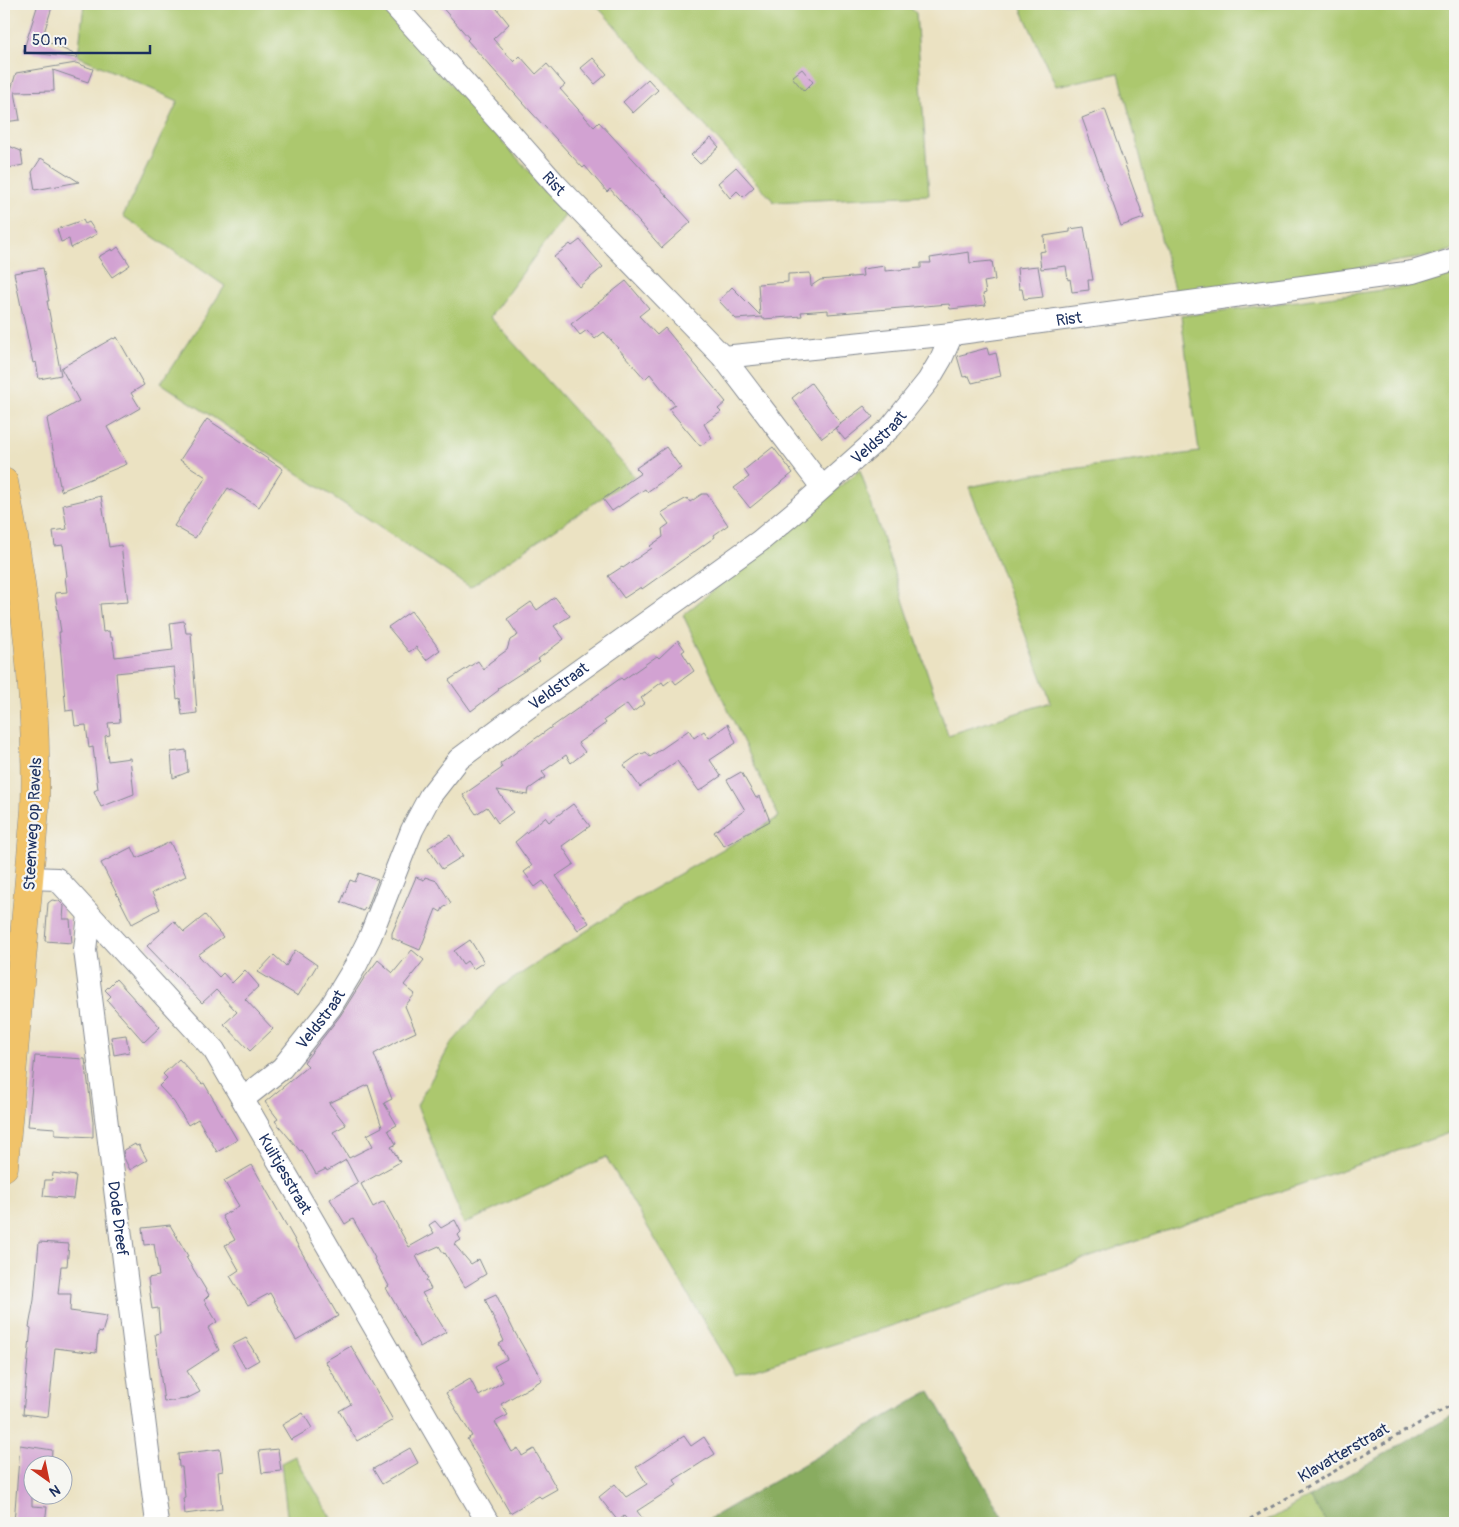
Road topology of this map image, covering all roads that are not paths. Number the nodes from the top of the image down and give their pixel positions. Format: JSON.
{"nodes":[{"id":1,"x":393,"y":4,"type":"edge"},
{"id":2,"x":1455,"y":259,"type":"edge"},
{"id":3,"x":952,"y":334,"type":"junction"},
{"id":4,"x":723,"y":357,"type":"junction"},
{"id":5,"x":4,"y":482,"type":"edge"},
{"id":6,"x":822,"y":487,"type":"junction"},
{"id":7,"x":30,"y":878,"type":"junction"},
{"id":8,"x":89,"y":914,"type":"junction"},
{"id":9,"x":243,"y":1099,"type":"junction"},
{"id":10,"x":4,"y":1167,"type":"edge"},
{"id":11,"x":157,"y":1523,"type":"edge"},
{"id":12,"x":488,"y":1523,"type":"edge"}],
"edges":[{"from":1,"to":4,"type":"street","name":"Rist"},
{"from":2,"to":3,"type":"street","name":"Rist"},
{"from":3,"to":4,"type":"street","name":"Rist"},
{"from":3,"to":6,"type":"street","name":"Veldstraat"},
{"from":4,"to":6,"type":"street","name":"Rist"},
{"from":5,"to":7,"type":"main road","name":"Steenweg op Ravels"},
{"from":6,"to":9,"type":"street","name":"Veldstraat"},
{"from":7,"to":8,"type":"street","name":"Kuiltjesstraat"},
{"from":7,"to":10,"type":"main road","name":"Steenweg op Ravels"},
{"from":8,"to":9,"type":"street","name":"Kuiltjesstraat"},
{"from":8,"to":11,"type":"street","name":"Dode Dreef"},
{"from":9,"to":12,"type":"street","name":"Kuiltjesstraat"}]}
